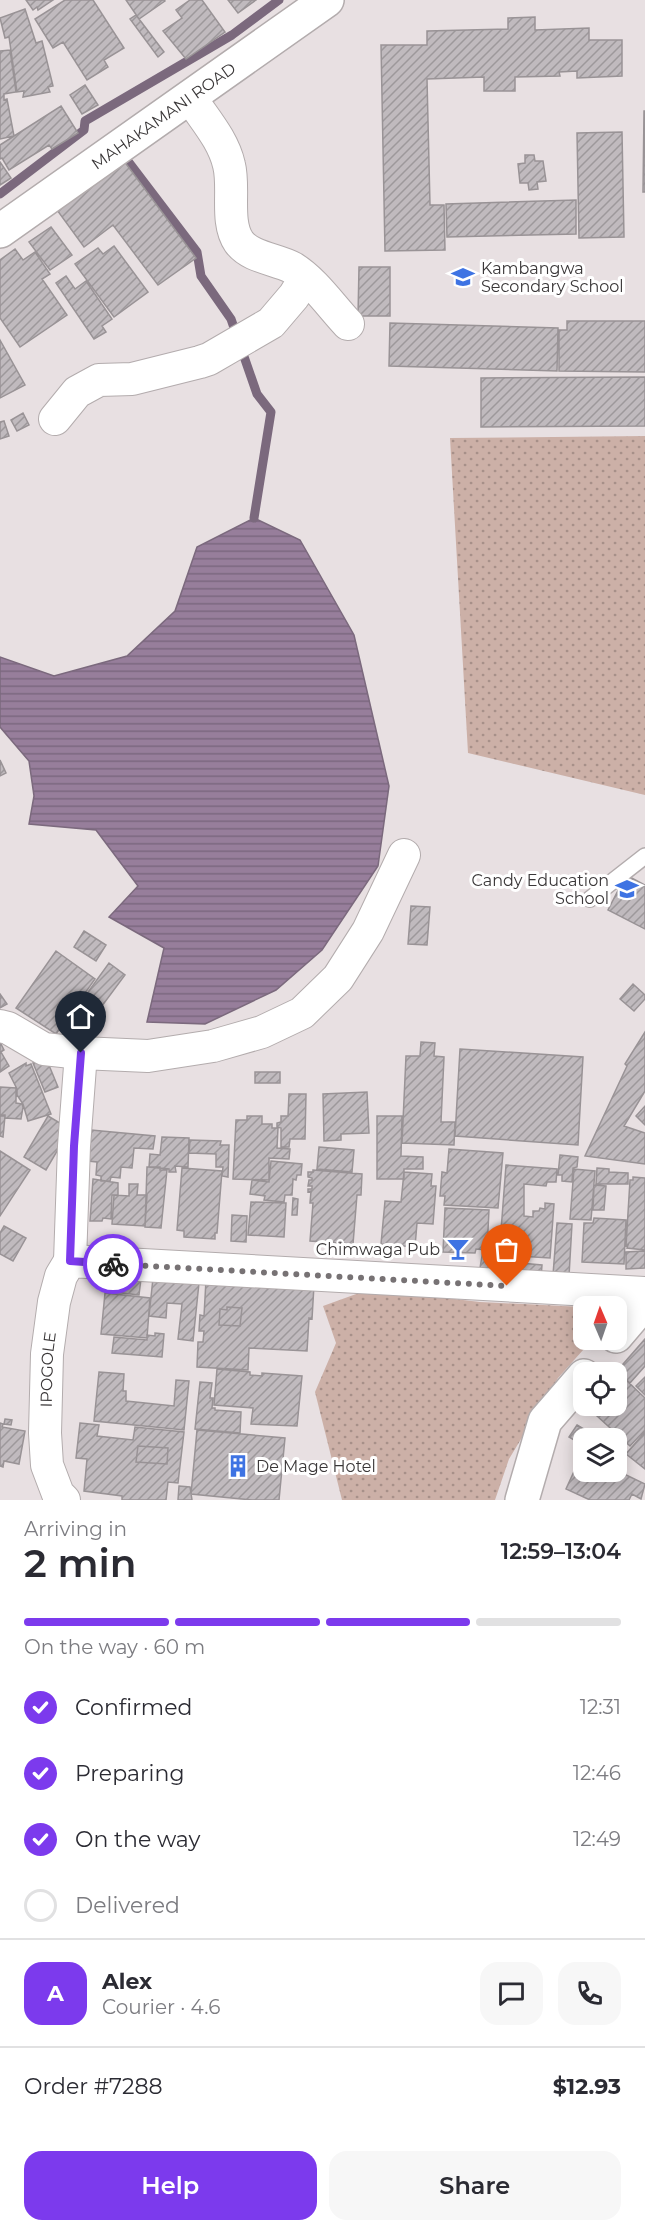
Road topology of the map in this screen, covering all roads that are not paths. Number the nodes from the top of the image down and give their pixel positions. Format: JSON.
{"nodes":[{"id":1,"x":327,"y":0,"type":"edge"},
{"id":2,"x":190,"y":97,"type":"junction"},
{"id":3,"x":0,"y":231,"type":"edge"},
{"id":4,"x":305,"y":278,"type":"junction"},
{"id":5,"x":348,"y":324,"type":"dead end"},
{"id":6,"x":55,"y":419,"type":"dead end"},
{"id":7,"x":404,"y":855,"type":"dead end"},
{"id":8,"x":645,"y":856,"type":"edge"},
{"id":9,"x":590,"y":899,"type":"dead end"},
{"id":10,"x":0,"y":1026,"type":"edge"},
{"id":11,"x":81,"y":1053,"type":"junction"},
{"id":12,"x":82,"y":1262,"type":"junction"},
{"id":13,"x":645,"y":1293,"type":"edge"},
{"id":14,"x":645,"y":1302,"type":"edge"},
{"id":15,"x":627,"y":1323,"type":"edge"},
{"id":16,"x":605,"y":1350,"type":"edge"},
{"id":17,"x":595,"y":1362,"type":"edge"},
{"id":18,"x":573,"y":1388,"type":"edge"},
{"id":19,"x":64,"y":1500,"type":"edge"},
{"id":20,"x":522,"y":1500,"type":"edge"}],
"edges":[{"from":1,"to":2,"type":"street","name":"MAHAKAMANI ROAD"},
{"from":2,"to":3,"type":"street","name":"MAHAKAMANI ROAD"},
{"from":2,"to":4,"type":"street"},
{"from":4,"to":5,"type":"street"},
{"from":4,"to":6,"type":"street"},
{"from":7,"to":11,"type":"street"},
{"from":8,"to":9,"type":"lane"},
{"from":10,"to":11,"type":"street"},
{"from":11,"to":12,"type":"street"},
{"from":12,"to":13,"type":"street"},
{"from":12,"to":19,"type":"street","name":"IPOGOLE"},
{"from":14,"to":15,"type":"street"},
{"from":16,"to":17,"type":"street"},
{"from":18,"to":20,"type":"street"}]}
